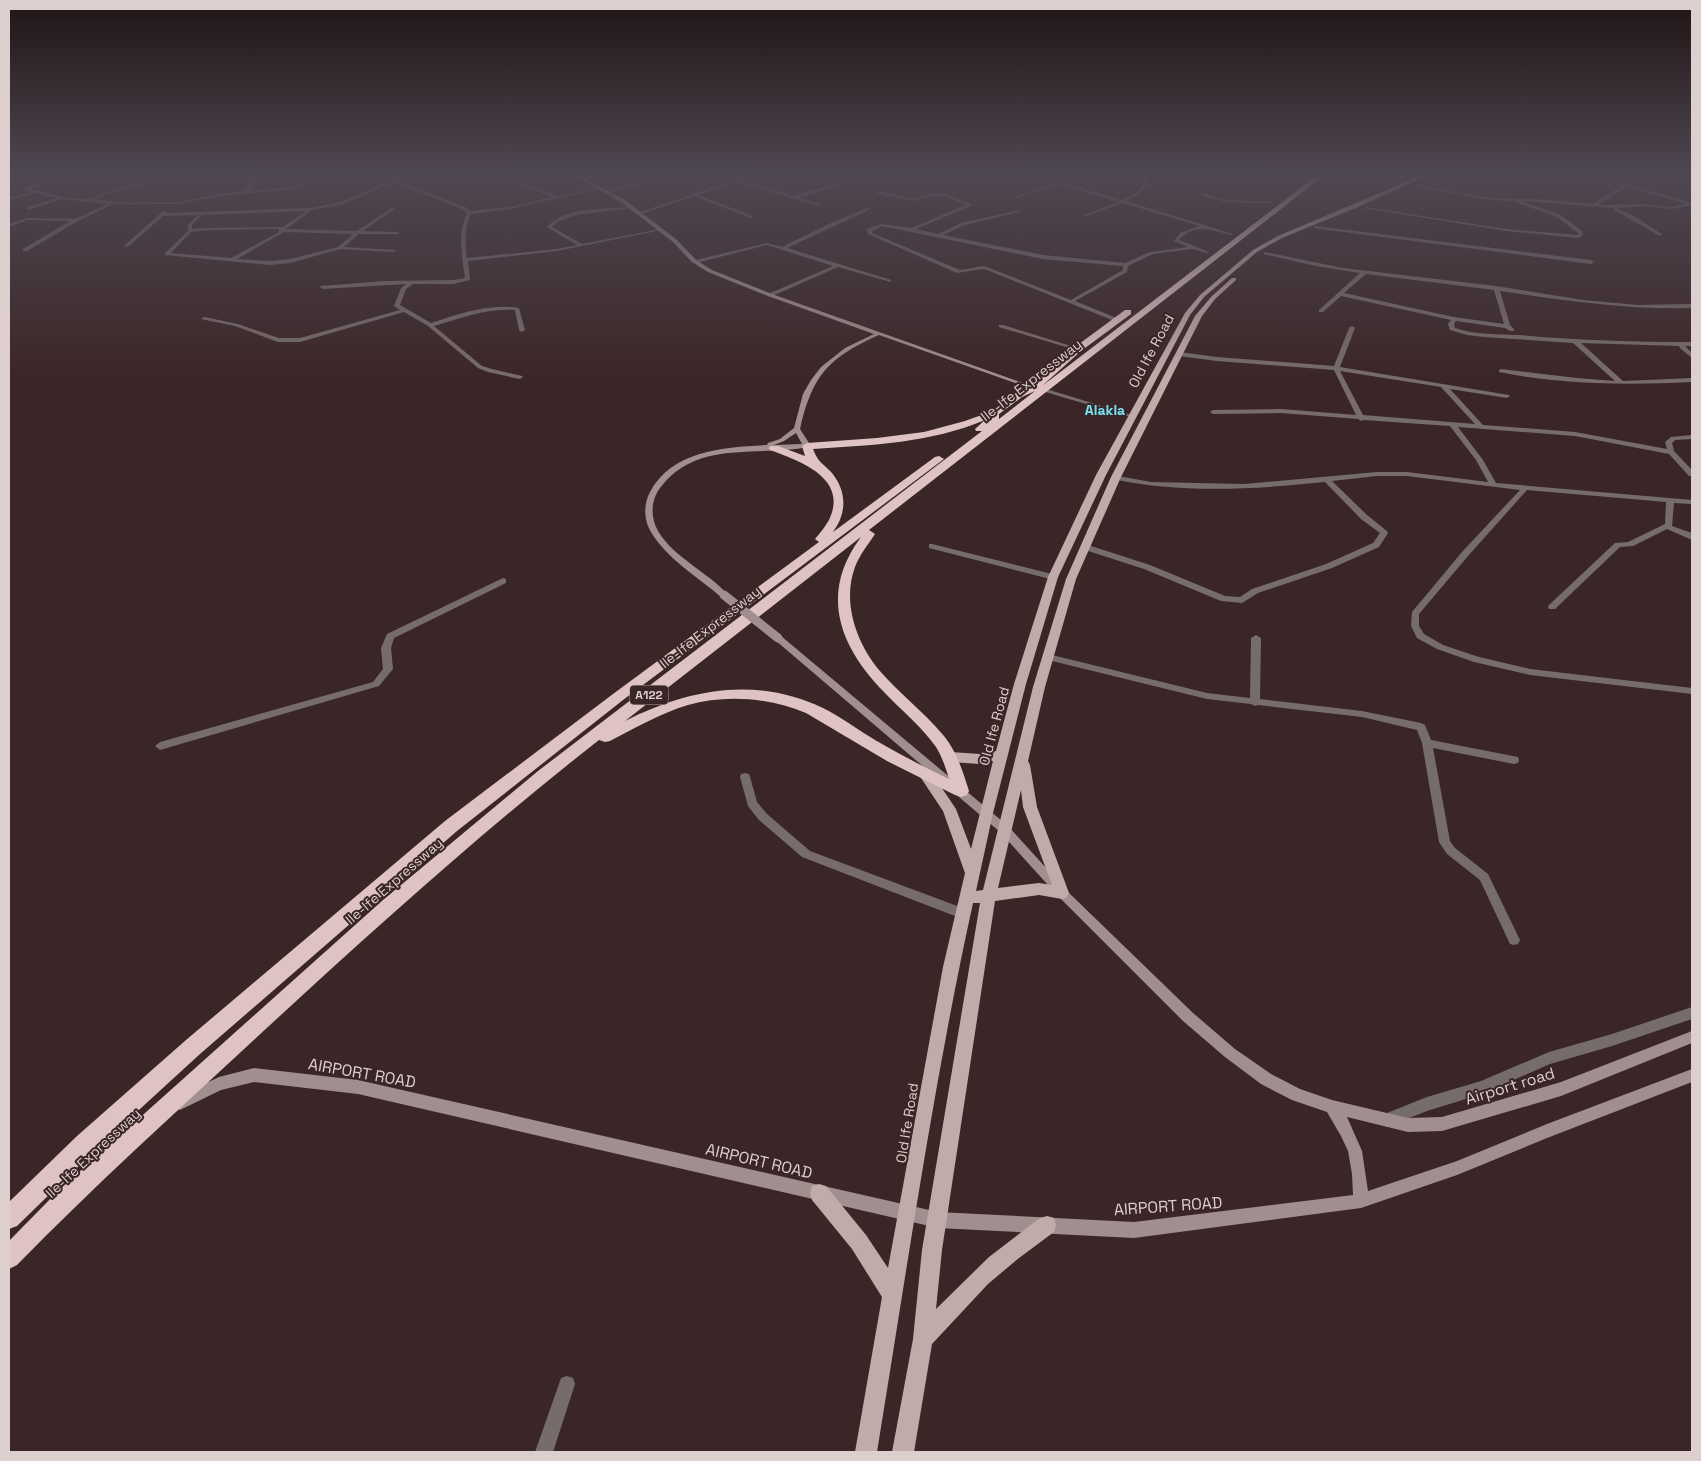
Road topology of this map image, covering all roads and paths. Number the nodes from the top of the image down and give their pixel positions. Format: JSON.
{"nodes":[{"id":1,"x":38,"y":242,"type":"edge"},
{"id":2,"x":130,"y":242,"type":"edge"},
{"id":3,"x":179,"y":242,"type":"edge"},
{"id":4,"x":264,"y":242,"type":"edge"},
{"id":5,"x":347,"y":242,"type":"edge"},
{"id":6,"x":462,"y":242,"type":"edge"},
{"id":7,"x":576,"y":242,"type":"edge"},
{"id":8,"x":596,"y":242,"type":"edge"},
{"id":9,"x":676,"y":242,"type":"edge"},
{"id":10,"x":795,"y":242,"type":"edge"},
{"id":11,"x":889,"y":242,"type":"edge"},
{"id":12,"x":973,"y":242,"type":"edge"},
{"id":13,"x":1179,"y":242,"type":"edge"},
{"id":14,"x":1220,"y":242,"type":"edge"},
{"id":15,"x":1233,"y":242,"type":"edge"},
{"id":16,"x":1271,"y":242,"type":"edge"},
{"id":17,"x":1284,"y":242,"type":"edge"},
{"id":18,"x":1435,"y":242,"type":"edge"},
{"id":19,"x":581,"y":245,"type":"junction"},
{"id":20,"x":126,"y":246,"type":"dead end"},
{"id":21,"x":340,"y":248,"type":"junction"},
{"id":22,"x":784,"y":248,"type":"junction"},
{"id":23,"x":1191,"y":248,"type":"junction"},
{"id":24,"x":25,"y":250,"type":"dead end"},
{"id":25,"x":394,"y":251,"type":"dead end"},
{"id":26,"x":1207,"y":252,"type":"junction"},
{"id":27,"x":1265,"y":253,"type":"junction"},
{"id":28,"x":232,"y":260,"type":"junction"},
{"id":29,"x":466,"y":260,"type":"junction"},
{"id":30,"x":694,"y":261,"type":"junction"},
{"id":31,"x":1591,"y":262,"type":"dead end"},
{"id":32,"x":1126,"y":265,"type":"junction"},
{"id":33,"x":837,"y":266,"type":"junction"},
{"id":34,"x":1365,"y":272,"type":"junction"},
{"id":35,"x":889,"y":282,"type":"dead end"},
{"id":36,"x":411,"y":283,"type":"junction"},
{"id":37,"x":323,"y":287,"type":"dead end"},
{"id":38,"x":1496,"y":288,"type":"junction"},
{"id":39,"x":770,"y":294,"type":"junction"},
{"id":40,"x":1342,"y":294,"type":"junction"},
{"id":41,"x":1072,"y":301,"type":"junction"},
{"id":42,"x":1692,"y":306,"type":"edge"},
{"id":43,"x":403,"y":311,"type":"junction"},
{"id":44,"x":1321,"y":311,"type":"dead end"},
{"id":45,"x":204,"y":319,"type":"dead end"},
{"id":46,"x":1454,"y":319,"type":"junction"},
{"id":47,"x":1117,"y":320,"type":"junction"},
{"id":48,"x":430,"y":326,"type":"junction"},
{"id":49,"x":1001,"y":326,"type":"dead end"},
{"id":50,"x":1507,"y":326,"type":"junction"},
{"id":51,"x":862,"y":327,"type":"junction"},
{"id":52,"x":1352,"y":328,"type":"dead end"},
{"id":53,"x":522,"y":330,"type":"dead end"},
{"id":54,"x":880,"y":334,"type":"junction"},
{"id":55,"x":1536,"y":339,"type":"junction"},
{"id":56,"x":860,"y":341,"type":"junction"},
{"id":57,"x":1575,"y":341,"type":"junction"},
{"id":58,"x":1682,"y":344,"type":"junction"},
{"id":59,"x":1692,"y":344,"type":"edge"},
{"id":60,"x":1078,"y":350,"type":"junction"},
{"id":61,"x":1179,"y":354,"type":"junction"},
{"id":62,"x":1692,"y":356,"type":"edge"},
{"id":63,"x":1336,"y":368,"type":"junction"},
{"id":64,"x":1501,"y":371,"type":"dead end"},
{"id":65,"x":520,"y":377,"type":"dead end"},
{"id":66,"x":1692,"y":380,"type":"edge"},
{"id":67,"x":1620,"y":383,"type":"junction"},
{"id":68,"x":1443,"y":385,"type":"junction"},
{"id":69,"x":1039,"y":389,"type":"junction"},
{"id":70,"x":1507,"y":396,"type":"dead end"},
{"id":71,"x":1141,"y":401,"type":"junction"},
{"id":72,"x":1154,"y":403,"type":"junction"},
{"id":73,"x":1213,"y":412,"type":"dead end"},
{"id":74,"x":994,"y":413,"type":"junction"},
{"id":75,"x":1132,"y":416,"type":"junction"},
{"id":76,"x":1361,"y":419,"type":"junction"},
{"id":77,"x":1452,"y":424,"type":"junction"},
{"id":78,"x":1480,"y":426,"type":"junction"},
{"id":79,"x":797,"y":429,"type":"junction"},
{"id":80,"x":1692,"y":437,"type":"edge"},
{"id":81,"x":806,"y":446,"type":"junction"},
{"id":82,"x":753,"y":448,"type":"junction"},
{"id":83,"x":774,"y":448,"type":"junction"},
{"id":84,"x":1671,"y":452,"type":"junction"},
{"id":85,"x":812,"y":463,"type":"junction"},
{"id":86,"x":1692,"y":474,"type":"edge"},
{"id":87,"x":1116,"y":478,"type":"junction"},
{"id":88,"x":1326,"y":479,"type":"junction"},
{"id":89,"x":1493,"y":485,"type":"junction"},
{"id":90,"x":1526,"y":488,"type":"junction"},
{"id":91,"x":907,"y":497,"type":"junction"},
{"id":92,"x":1670,"y":500,"type":"junction"},
{"id":93,"x":1692,"y":502,"type":"edge"},
{"id":94,"x":1666,"y":526,"type":"junction"},
{"id":95,"x":1692,"y":538,"type":"edge"},
{"id":96,"x":932,"y":546,"type":"dead end"},
{"id":97,"x":1085,"y":547,"type":"junction"},
{"id":98,"x":791,"y":568,"type":"junction"},
{"id":99,"x":1053,"y":577,"type":"junction"},
{"id":100,"x":504,"y":581,"type":"dead end"},
{"id":101,"x":1552,"y":608,"type":"dead end"},
{"id":102,"x":1256,"y":638,"type":"dead end"},
{"id":103,"x":1048,"y":657,"type":"junction"},
{"id":104,"x":1692,"y":691,"type":"edge"},
{"id":105,"x":1255,"y":703,"type":"junction"},
{"id":106,"x":1427,"y":743,"type":"junction"},
{"id":107,"x":160,"y":746,"type":"dead end"},
{"id":108,"x":1002,"y":755,"type":"junction"},
{"id":109,"x":950,"y":758,"type":"junction"},
{"id":110,"x":1023,"y":759,"type":"junction"},
{"id":111,"x":1514,"y":760,"type":"dead end"},
{"id":112,"x":544,"y":775,"type":"junction"},
{"id":113,"x":926,"y":775,"type":"junction"},
{"id":114,"x":745,"y":777,"type":"dead end"},
{"id":115,"x":960,"y":792,"type":"junction"},
{"id":116,"x":986,"y":813,"type":"junction"},
{"id":117,"x":1004,"y":829,"type":"junction"},
{"id":118,"x":973,"y":874,"type":"junction"},
{"id":119,"x":1062,"y":893,"type":"junction"},
{"id":120,"x":989,"y":895,"type":"junction"},
{"id":121,"x":968,"y":898,"type":"junction"},
{"id":122,"x":964,"y":914,"type":"junction"},
{"id":123,"x":1514,"y":940,"type":"dead end"},
{"id":124,"x":1692,"y":1014,"type":"edge"},
{"id":125,"x":1692,"y":1037,"type":"edge"},
{"id":126,"x":1692,"y":1076,"type":"edge"},
{"id":127,"x":1332,"y":1107,"type":"junction"},
{"id":128,"x":161,"y":1112,"type":"junction"},
{"id":129,"x":1387,"y":1120,"type":"junction"},
{"id":130,"x":820,"y":1193,"type":"junction"},
{"id":131,"x":1361,"y":1201,"type":"junction"},
{"id":132,"x":908,"y":1214,"type":"junction"},
{"id":133,"x":9,"y":1218,"type":"edge"},
{"id":134,"x":938,"y":1220,"type":"junction"},
{"id":135,"x":1047,"y":1225,"type":"junction"},
{"id":136,"x":9,"y":1257,"type":"edge"},
{"id":137,"x":892,"y":1295,"type":"junction"},
{"id":138,"x":923,"y":1339,"type":"junction"},
{"id":139,"x":567,"y":1384,"type":"dead end"},
{"id":140,"x":544,"y":1452,"type":"edge"},
{"id":141,"x":866,"y":1452,"type":"edge"},
{"id":142,"x":902,"y":1452,"type":"edge"}],
"edges":[{"from":1,"to":24,"type":"street"},
{"from":2,"to":20,"type":"street"},
{"from":3,"to":28,"type":"street"},
{"from":4,"to":28,"type":"street"},
{"from":5,"to":21,"type":"street"},
{"from":6,"to":29,"type":"street"},
{"from":7,"to":19,"type":"street"},
{"from":8,"to":19,"type":"street"},
{"from":9,"to":30,"type":"main road"},
{"from":10,"to":22,"type":"street"},
{"from":11,"to":41,"type":"street"},
{"from":12,"to":32,"type":"street"},
{"from":13,"to":23,"type":"street"},
{"from":14,"to":26,"type":"highway","name":"Ile-Ife Expressway","number":"A122"},
{"from":15,"to":69,"type":"highway","name":"Ile-Ife Expressway","number":"A122"},
{"from":16,"to":71,"type":"main road","name":"Old Ife Road"},
{"from":17,"to":27,"type":"main road","name":"Old Ife Road"},
{"from":18,"to":31,"type":"street"},
{"from":19,"to":29,"type":"street"},
{"from":21,"to":25,"type":"street"},
{"from":21,"to":28,"type":"street"},
{"from":22,"to":30,"type":"street"},
{"from":22,"to":33,"type":"street"},
{"from":23,"to":26,"type":"street"},
{"from":23,"to":32,"type":"street"},
{"from":26,"to":47,"type":"highway","name":"Ile-Ife Expressway","number":"A122"},
{"from":27,"to":34,"type":"street"},
{"from":27,"to":61,"type":"main road","name":"Old Ife Road"},
{"from":29,"to":36,"type":"street"},
{"from":30,"to":39,"type":"main road"},
{"from":32,"to":41,"type":"street"},
{"from":33,"to":35,"type":"street"},
{"from":33,"to":39,"type":"street"},
{"from":34,"to":38,"type":"street"},
{"from":34,"to":40,"type":"street"},
{"from":36,"to":37,"type":"street"},
{"from":36,"to":43,"type":"street"},
{"from":38,"to":42,"type":"street"},
{"from":38,"to":50,"type":"street"},
{"from":39,"to":51,"type":"main road"},
{"from":40,"to":44,"type":"street"},
{"from":40,"to":46,"type":"street"},
{"from":41,"to":47,"type":"street"},
{"from":43,"to":45,"type":"street"},
{"from":43,"to":48,"type":"street"},
{"from":46,"to":50,"type":"street"},
{"from":46,"to":55,"type":"street"},
{"from":47,"to":60,"type":"highway","name":"Ile-Ife Expressway","number":"A122"},
{"from":48,"to":53,"type":"street"},
{"from":48,"to":65,"type":"street"},
{"from":49,"to":60,"type":"street"},
{"from":50,"to":55,"type":"street"},
{"from":51,"to":54,"type":"main road"},
{"from":51,"to":56,"type":"main road"},
{"from":52,"to":63,"type":"street"},
{"from":54,"to":56,"type":"main road"},
{"from":54,"to":69,"type":"main road"},
{"from":55,"to":57,"type":"street"},
{"from":56,"to":79,"type":"main road"},
{"from":57,"to":58,"type":"street"},
{"from":57,"to":67,"type":"street"},
{"from":58,"to":59,"type":"street"},
{"from":58,"to":62,"type":"street"},
{"from":60,"to":69,"type":"highway","name":"Ile-Ife Expressway","number":"A122"},
{"from":61,"to":63,"type":"street"},
{"from":61,"to":72,"type":"main road","name":"Old Ife Road"},
{"from":63,"to":68,"type":"street"},
{"from":63,"to":76,"type":"street"},
{"from":64,"to":67,"type":"street"},
{"from":66,"to":67,"type":"street"},
{"from":68,"to":70,"type":"street"},
{"from":68,"to":78,"type":"street"},
{"from":69,"to":74,"type":"highway","name":"Ile-Ife Expressway","number":"A122"},
{"from":69,"to":75,"type":"street"},
{"from":69,"to":91,"type":"highway","name":"Ile-Ife Expressway","number":"A122"},
{"from":71,"to":72,"type":"main road"},
{"from":71,"to":75,"type":"main road","name":"Old Ife Road"},
{"from":72,"to":87,"type":"main road","name":"Old Ife Road"},
{"from":73,"to":76,"type":"street"},
{"from":74,"to":81,"type":"highway"},
{"from":74,"to":98,"type":"highway","name":"Ile-Ife Expressway","number":"A122"},
{"from":75,"to":99,"type":"main road","name":"Old Ife Road"},
{"from":76,"to":77,"type":"street"},
{"from":77,"to":78,"type":"street"},
{"from":77,"to":89,"type":"street"},
{"from":78,"to":84,"type":"street"},
{"from":79,"to":81,"type":"main road"},
{"from":79,"to":82,"type":"main road"},
{"from":80,"to":84,"type":"street"},
{"from":81,"to":83,"type":"main road"},
{"from":81,"to":85,"type":"highway"},
{"from":82,"to":83,"type":"main road"},
{"from":82,"to":115,"type":"main road","bridge":true},
{"from":83,"to":85,"type":"highway"},
{"from":84,"to":86,"type":"street"},
{"from":85,"to":98,"type":"highway"},
{"from":87,"to":88,"type":"street"},
{"from":87,"to":97,"type":"main road","name":"Old Ife Road"},
{"from":88,"to":89,"type":"street"},
{"from":88,"to":97,"type":"street"},
{"from":89,"to":90,"type":"street"},
{"from":90,"to":92,"type":"street"},
{"from":90,"to":104,"type":"street"},
{"from":91,"to":109,"type":"highway"},
{"from":91,"to":112,"type":"highway","name":"Ile-Ife Expressway","number":"A122"},
{"from":92,"to":93,"type":"street"},
{"from":92,"to":94,"type":"street"},
{"from":94,"to":95,"type":"street"},
{"from":94,"to":101,"type":"street"},
{"from":96,"to":99,"type":"street"},
{"from":97,"to":103,"type":"main road","name":"Old Ife Road"},
{"from":98,"to":133,"type":"highway","name":"Ile-Ife Expressway","number":"A122"},
{"from":99,"to":108,"type":"main road","name":"Old Ife Road"},
{"from":100,"to":107,"type":"street"},
{"from":102,"to":105,"type":"street"},
{"from":103,"to":105,"type":"street"},
{"from":103,"to":110,"type":"main road","name":"Old Ife Road"},
{"from":105,"to":106,"type":"street"},
{"from":106,"to":111,"type":"street"},
{"from":106,"to":123,"type":"street"},
{"from":108,"to":109,"type":"main road"},
{"from":108,"to":116,"type":"main road","name":"Old Ife Road"},
{"from":109,"to":115,"type":"highway"},
{"from":110,"to":117,"type":"main road","name":"Old Ife Road"},
{"from":110,"to":119,"type":"main road"},
{"from":112,"to":113,"type":"highway"},
{"from":112,"to":128,"type":"highway","name":"Ile-Ife Expressway","number":"A122"},
{"from":113,"to":115,"type":"highway"},
{"from":113,"to":118,"type":"main road"},
{"from":114,"to":122,"type":"street"},
{"from":115,"to":116,"type":"main road"},
{"from":116,"to":117,"type":"main road"},
{"from":116,"to":118,"type":"main road","name":"Old Ife Road"},
{"from":117,"to":119,"type":"main road"},
{"from":117,"to":120,"type":"main road","name":"Old Ife Road"},
{"from":118,"to":121,"type":"main road","name":"Old Ife Road"},
{"from":119,"to":120,"type":"main road"},
{"from":119,"to":127,"type":"main road"},
{"from":120,"to":121,"type":"main road"},
{"from":120,"to":134,"type":"main road","name":"Old Ife Road"},
{"from":121,"to":122,"type":"main road","name":"Old Ife Road"},
{"from":122,"to":132,"type":"main road","name":"Old Ife Road"},
{"from":124,"to":129,"type":"street"},
{"from":125,"to":129,"type":"main road","name":"Airport road"},
{"from":126,"to":131,"type":"main road"},
{"from":127,"to":129,"type":"main road","name":"Airport road"},
{"from":127,"to":131,"type":"main road"},
{"from":128,"to":130,"type":"main road","name":"AIRPORT ROAD"},
{"from":128,"to":136,"type":"highway","name":"Ile-Ife Expressway","number":"A122"},
{"from":130,"to":132,"type":"main road","name":"AIRPORT ROAD"},
{"from":130,"to":137,"type":"main road"},
{"from":131,"to":135,"type":"main road","name":"AIRPORT ROAD"},
{"from":132,"to":134,"type":"main road","name":"AIRPORT ROAD"},
{"from":132,"to":137,"type":"main road","name":"Old Ife Road"},
{"from":134,"to":135,"type":"main road","name":"AIRPORT ROAD"},
{"from":134,"to":138,"type":"main road","name":"Old Ife Road"},
{"from":135,"to":138,"type":"main road"},
{"from":137,"to":141,"type":"main road","name":"Old Ife Road"},
{"from":138,"to":142,"type":"main road","name":"Old Ife Road"},
{"from":139,"to":140,"type":"street"}]}
